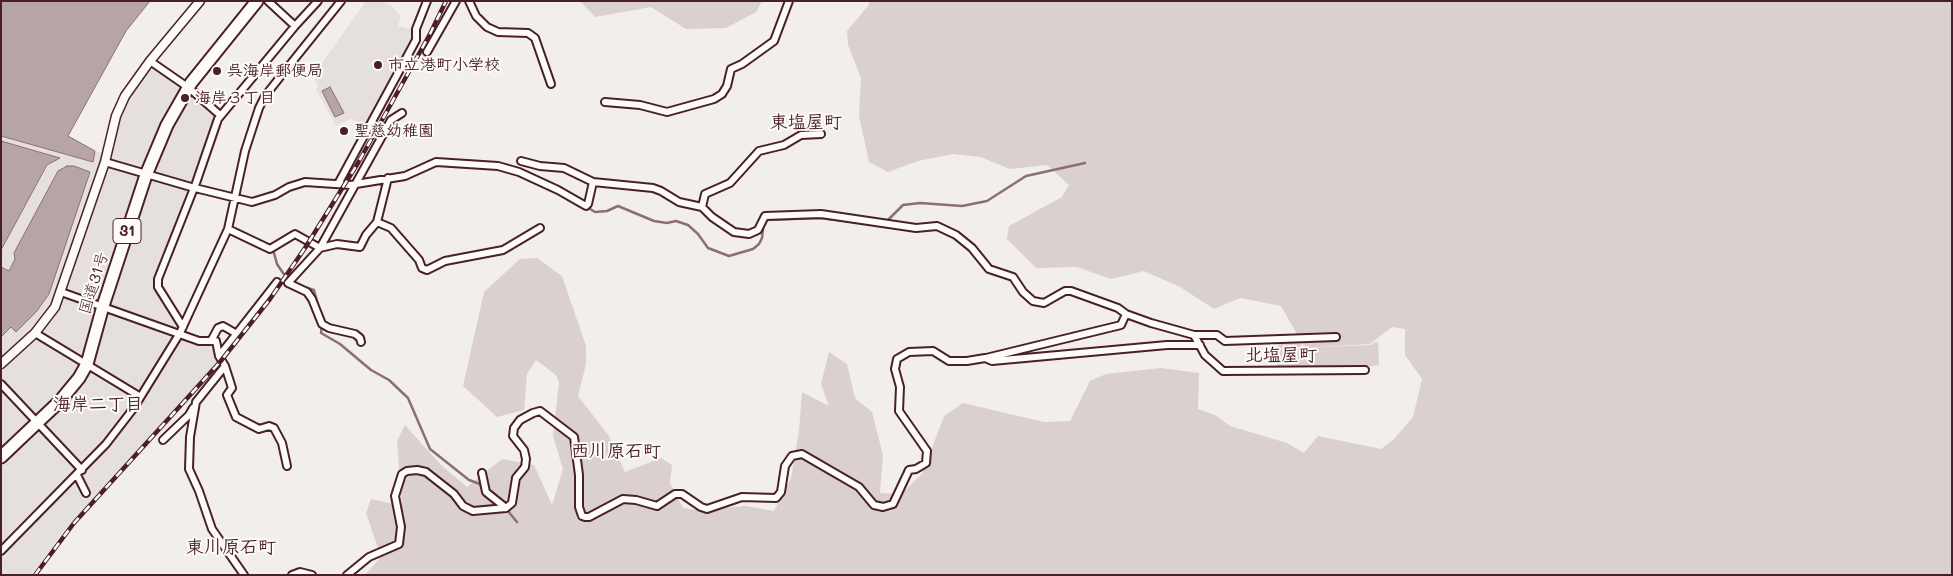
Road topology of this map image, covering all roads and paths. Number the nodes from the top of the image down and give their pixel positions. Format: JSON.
{"nodes":[{"id":1,"x":200,"y":1,"type":"edge"},
{"id":2,"x":257,"y":1,"type":"edge"},
{"id":3,"x":268,"y":1,"type":"edge"},
{"id":4,"x":318,"y":1,"type":"edge"},
{"id":5,"x":341,"y":1,"type":"edge"},
{"id":6,"x":427,"y":1,"type":"edge"},
{"id":7,"x":456,"y":1,"type":"edge"},
{"id":8,"x":469,"y":1,"type":"edge"},
{"id":9,"x":788,"y":1,"type":"edge"},
{"id":10,"x":295,"y":26,"type":"junction"},
{"id":11,"x":427,"y":52,"type":"dead end"},
{"id":12,"x":150,"y":61,"type":"junction"},
{"id":13,"x":551,"y":84,"type":"dead end"},
{"id":14,"x":189,"y":88,"type":"junction"},
{"id":15,"x":605,"y":102,"type":"dead end"},
{"id":16,"x":402,"y":113,"type":"dead end"},
{"id":17,"x":220,"y":115,"type":"junction"},
{"id":18,"x":821,"y":134,"type":"dead end"},
{"id":19,"x":520,"y":161,"type":"dead end"},
{"id":20,"x":105,"y":162,"type":"junction"},
{"id":21,"x":146,"y":174,"type":"junction"},
{"id":22,"x":388,"y":178,"type":"junction"},
{"id":23,"x":593,"y":182,"type":"junction"},
{"id":24,"x":356,"y":183,"type":"junction"},
{"id":25,"x":338,"y":184,"type":"junction"},
{"id":26,"x":194,"y":187,"type":"junction"},
{"id":27,"x":235,"y":198,"type":"junction"},
{"id":28,"x":702,"y":207,"type":"junction"},
{"id":29,"x":376,"y":222,"type":"junction"},
{"id":30,"x":540,"y":228,"type":"dead end"},
{"id":31,"x":228,"y":229,"type":"junction"},
{"id":32,"x":320,"y":248,"type":"junction"},
{"id":33,"x":277,"y":282,"type":"dead end"},
{"id":34,"x":61,"y":292,"type":"junction"},
{"id":35,"x":103,"y":306,"type":"junction"},
{"id":36,"x":1126,"y":314,"type":"junction"},
{"id":37,"x":182,"y":330,"type":"junction"},
{"id":38,"x":35,"y":333,"type":"junction"},
{"id":39,"x":237,"y":334,"type":"junction"},
{"id":40,"x":1194,"y":335,"type":"junction"},
{"id":41,"x":1336,"y":337,"type":"dead end"},
{"id":42,"x":211,"y":341,"type":"junction"},
{"id":43,"x":361,"y":342,"type":"dead end"},
{"id":44,"x":1200,"y":345,"type":"junction"},
{"id":45,"x":219,"y":356,"type":"junction"},
{"id":46,"x":985,"y":358,"type":"junction"},
{"id":47,"x":1,"y":364,"type":"edge"},
{"id":48,"x":87,"y":364,"type":"junction"},
{"id":49,"x":226,"y":366,"type":"junction"},
{"id":50,"x":1365,"y":370,"type":"dead end"},
{"id":51,"x":1,"y":384,"type":"edge"},
{"id":52,"x":139,"y":396,"type":"junction"},
{"id":53,"x":196,"y":402,"type":"junction"},
{"id":54,"x":37,"y":424,"type":"junction"},
{"id":55,"x":163,"y":440,"type":"dead end"},
{"id":56,"x":1,"y":457,"type":"edge"},
{"id":57,"x":287,"y":466,"type":"dead end"},
{"id":58,"x":79,"y":473,"type":"junction"},
{"id":59,"x":482,"y":473,"type":"dead end"},
{"id":60,"x":86,"y":493,"type":"dead end"},
{"id":61,"x":506,"y":508,"type":"junction"},
{"id":62,"x":1,"y":551,"type":"edge"},
{"id":63,"x":244,"y":575,"type":"edge"},
{"id":64,"x":292,"y":575,"type":"edge"},
{"id":65,"x":312,"y":575,"type":"edge"},
{"id":66,"x":347,"y":575,"type":"edge"}],
"edges":[{"from":1,"to":12,"type":"street"},
{"from":2,"to":14,"type":"highway","name":"国道31号","number":"31"},
{"from":3,"to":10,"type":"street"},
{"from":4,"to":10,"type":"street"},
{"from":5,"to":27,"type":"street"},
{"from":6,"to":25,"type":"street"},
{"from":7,"to":11,"type":"street"},
{"from":8,"to":13,"type":"street"},
{"from":9,"to":15,"type":"street"},
{"from":10,"to":17,"type":"street"},
{"from":12,"to":14,"type":"street"},
{"from":12,"to":20,"type":"street"},
{"from":14,"to":17,"type":"street"},
{"from":14,"to":21,"type":"highway","name":"国道31号","number":"31"},
{"from":16,"to":24,"type":"street"},
{"from":17,"to":26,"type":"street"},
{"from":18,"to":28,"type":"street"},
{"from":19,"to":23,"type":"street"},
{"from":20,"to":21,"type":"street"},
{"from":20,"to":34,"type":"street"},
{"from":21,"to":26,"type":"street"},
{"from":21,"to":35,"type":"highway","name":"国道31号","number":"31"},
{"from":22,"to":23,"type":"street"},
{"from":22,"to":24,"type":"street"},
{"from":22,"to":29,"type":"street"},
{"from":23,"to":28,"type":"street"},
{"from":24,"to":25,"type":"street"},
{"from":24,"to":32,"type":"street"},
{"from":25,"to":27,"type":"street"},
{"from":26,"to":27,"type":"street"},
{"from":26,"to":37,"type":"street"},
{"from":27,"to":31,"type":"street"},
{"from":28,"to":36,"type":"street"},
{"from":29,"to":30,"type":"street"},
{"from":29,"to":32,"type":"street"},
{"from":31,"to":32,"type":"street"},
{"from":31,"to":37,"type":"street"},
{"from":32,"to":43,"type":"street"},
{"from":33,"to":39,"type":"street"},
{"from":34,"to":35,"type":"street"},
{"from":34,"to":38,"type":"street"},
{"from":35,"to":37,"type":"street"},
{"from":35,"to":48,"type":"highway","name":"国道31号","number":"31"},
{"from":36,"to":40,"type":"street"},
{"from":36,"to":46,"type":"street"},
{"from":37,"to":42,"type":"street"},
{"from":37,"to":52,"type":"street"},
{"from":38,"to":47,"type":"street"},
{"from":38,"to":48,"type":"street"},
{"from":39,"to":42,"type":"street"},
{"from":39,"to":45,"type":"street"},
{"from":40,"to":41,"type":"street"},
{"from":40,"to":44,"type":"street"},
{"from":42,"to":45,"type":"street"},
{"from":44,"to":46,"type":"street"},
{"from":44,"to":50,"type":"street"},
{"from":45,"to":49,"type":"street"},
{"from":46,"to":61,"type":"street"},
{"from":48,"to":52,"type":"street"},
{"from":48,"to":54,"type":"highway","name":"国道31号","number":"31"},
{"from":49,"to":53,"type":"street"},
{"from":49,"to":57,"type":"street"},
{"from":51,"to":54,"type":"street"},
{"from":52,"to":58,"type":"street"},
{"from":53,"to":55,"type":"street"},
{"from":53,"to":63,"type":"street"},
{"from":54,"to":56,"type":"highway","name":"国道31号","number":"31"},
{"from":54,"to":58,"type":"street"},
{"from":58,"to":60,"type":"street"},
{"from":58,"to":62,"type":"street"},
{"from":59,"to":61,"type":"street"},
{"from":61,"to":66,"type":"street"},
{"from":64,"to":65,"type":"street"}]}
